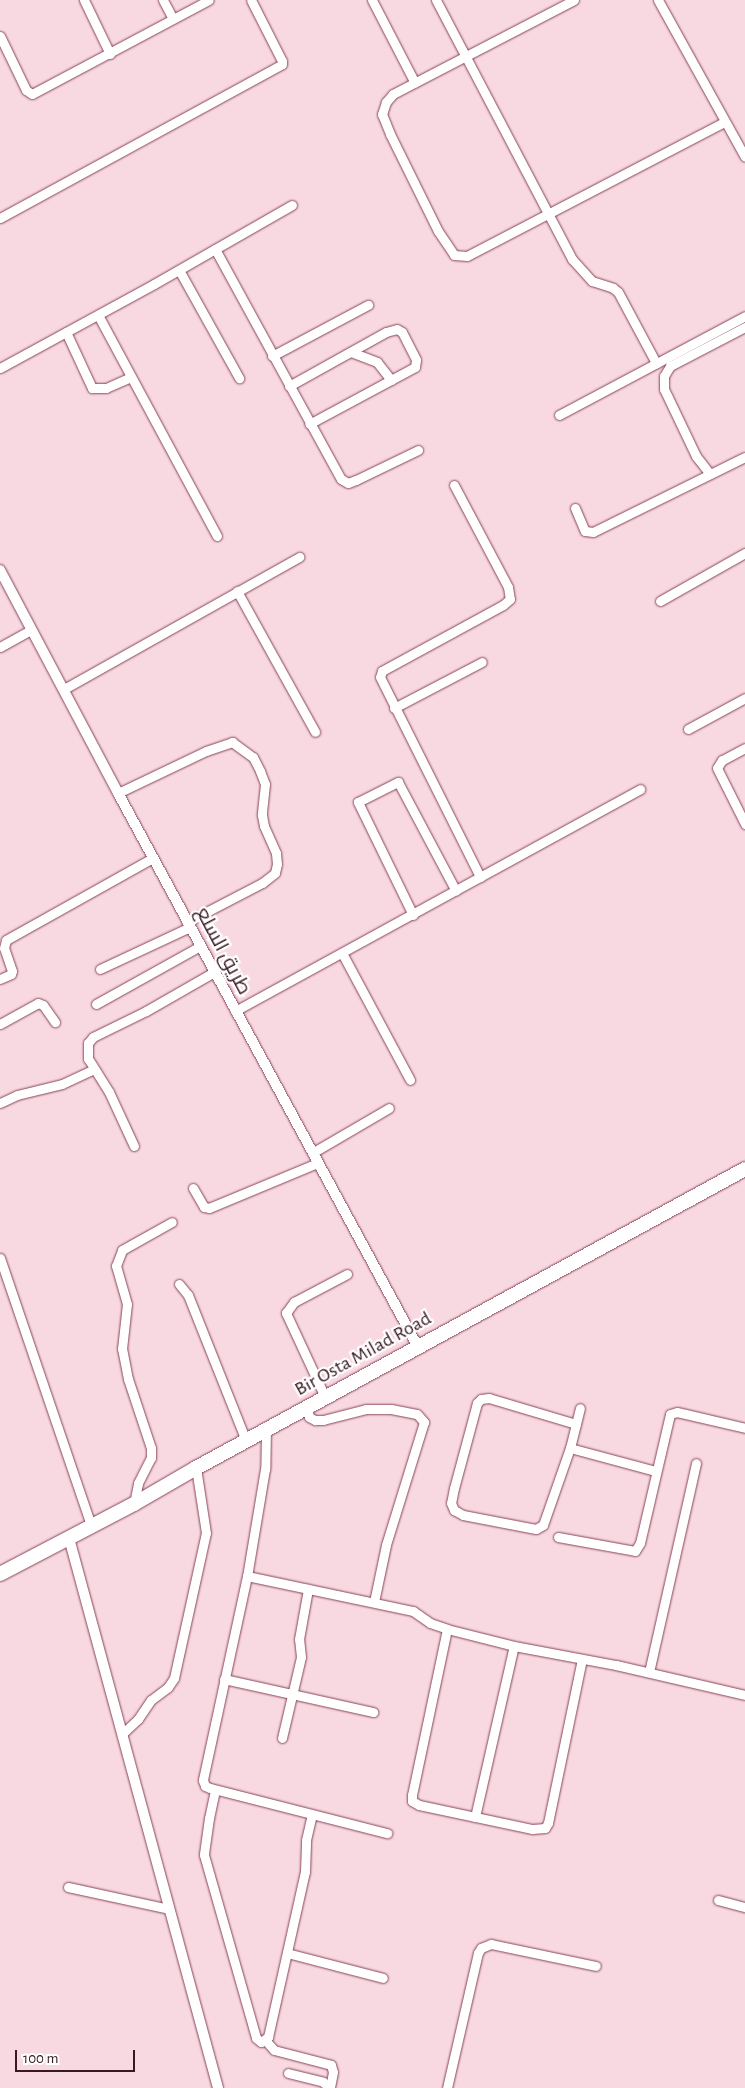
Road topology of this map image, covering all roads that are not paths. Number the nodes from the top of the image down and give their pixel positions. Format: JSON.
{"nodes":[{"id":1,"x":84,"y":0,"type":"edge"},
{"id":2,"x":163,"y":0,"type":"edge"},
{"id":3,"x":209,"y":0,"type":"edge"},
{"id":4,"x":251,"y":0,"type":"edge"},
{"id":5,"x":372,"y":0,"type":"edge"},
{"id":6,"x":436,"y":0,"type":"edge"},
{"id":7,"x":574,"y":0,"type":"edge"},
{"id":8,"x":658,"y":0,"type":"edge"},
{"id":9,"x":173,"y":19,"type":"junction"},
{"id":10,"x":0,"y":36,"type":"edge"},
{"id":11,"x":110,"y":54,"type":"junction"},
{"id":12,"x":467,"y":56,"type":"junction"},
{"id":13,"x":415,"y":83,"type":"junction"},
{"id":14,"x":724,"y":122,"type":"junction"},
{"id":15,"x":745,"y":157,"type":"edge"},
{"id":16,"x":292,"y":205,"type":"dead end"},
{"id":17,"x":548,"y":214,"type":"junction"},
{"id":18,"x":0,"y":218,"type":"edge"},
{"id":19,"x":215,"y":249,"type":"junction"},
{"id":20,"x":179,"y":270,"type":"junction"},
{"id":21,"x":368,"y":305,"type":"dead end"},
{"id":22,"x":98,"y":315,"type":"junction"},
{"id":23,"x":745,"y":316,"type":"edge"},
{"id":24,"x":745,"y":327,"type":"edge"},
{"id":25,"x":66,"y":332,"type":"junction"},
{"id":26,"x":351,"y":352,"type":"junction"},
{"id":27,"x":272,"y":356,"type":"junction"},
{"id":28,"x":656,"y":363,"type":"junction"},
{"id":29,"x":0,"y":368,"type":"edge"},
{"id":30,"x":131,"y":377,"type":"junction"},
{"id":31,"x":239,"y":378,"type":"dead end"},
{"id":32,"x":391,"y":380,"type":"junction"},
{"id":33,"x":289,"y":386,"type":"junction"},
{"id":34,"x":559,"y":415,"type":"dead end"},
{"id":35,"x":310,"y":424,"type":"junction"},
{"id":36,"x":418,"y":450,"type":"dead end"},
{"id":37,"x":745,"y":457,"type":"edge"},
{"id":38,"x":710,"y":474,"type":"junction"},
{"id":39,"x":454,"y":485,"type":"dead end"},
{"id":40,"x":576,"y":508,"type":"dead end"},
{"id":41,"x":217,"y":536,"type":"dead end"},
{"id":42,"x":745,"y":553,"type":"edge"},
{"id":43,"x":299,"y":556,"type":"dead end"},
{"id":44,"x":0,"y":570,"type":"edge"},
{"id":45,"x":237,"y":591,"type":"junction"},
{"id":46,"x":660,"y":601,"type":"dead end"},
{"id":47,"x":31,"y":630,"type":"junction"},
{"id":48,"x":0,"y":647,"type":"edge"},
{"id":49,"x":482,"y":662,"type":"dead end"},
{"id":50,"x":64,"y":689,"type":"junction"},
{"id":51,"x":745,"y":698,"type":"edge"},
{"id":52,"x":394,"y":708,"type":"junction"},
{"id":53,"x":688,"y":729,"type":"dead end"},
{"id":54,"x":315,"y":732,"type":"dead end"},
{"id":55,"x":745,"y":748,"type":"edge"},
{"id":56,"x":640,"y":789,"type":"dead end"},
{"id":57,"x":118,"y":793,"type":"junction"},
{"id":58,"x":745,"y":824,"type":"edge"},
{"id":59,"x":153,"y":858,"type":"junction"},
{"id":60,"x":480,"y":877,"type":"junction"},
{"id":61,"x":456,"y":891,"type":"junction"},
{"id":62,"x":413,"y":915,"type":"junction"},
{"id":63,"x":189,"y":925,"type":"junction"},
{"id":64,"x":200,"y":946,"type":"junction"},
{"id":65,"x":342,"y":953,"type":"junction"},
{"id":66,"x":100,"y":969,"type":"dead end"},
{"id":67,"x":214,"y":972,"type":"junction"},
{"id":68,"x":0,"y":979,"type":"edge"},
{"id":69,"x":96,"y":1004,"type":"dead end"},
{"id":70,"x":235,"y":1011,"type":"junction"},
{"id":71,"x":55,"y":1022,"type":"dead end"},
{"id":72,"x":0,"y":1024,"type":"edge"},
{"id":73,"x":94,"y":1069,"type":"junction"},
{"id":74,"x":410,"y":1080,"type":"dead end"},
{"id":75,"x":0,"y":1103,"type":"edge"},
{"id":76,"x":389,"y":1108,"type":"dead end"},
{"id":77,"x":134,"y":1146,"type":"dead end"},
{"id":78,"x":314,"y":1158,"type":"junction"},
{"id":79,"x":745,"y":1169,"type":"edge"},
{"id":80,"x":193,"y":1188,"type":"dead end"},
{"id":81,"x":172,"y":1222,"type":"dead end"},
{"id":82,"x":0,"y":1258,"type":"edge"},
{"id":83,"x":346,"y":1274,"type":"dead end"},
{"id":84,"x":179,"y":1284,"type":"dead end"},
{"id":85,"x":418,"y":1347,"type":"junction"},
{"id":86,"x":325,"y":1397,"type":"junction"},
{"id":87,"x":307,"y":1408,"type":"junction"},
{"id":88,"x":580,"y":1408,"type":"dead end"},
{"id":89,"x":576,"y":1424,"type":"junction"},
{"id":90,"x":745,"y":1428,"type":"edge"},
{"id":91,"x":266,"y":1430,"type":"junction"},
{"id":92,"x":246,"y":1441,"type":"junction"},
{"id":93,"x":570,"y":1448,"type":"junction"},
{"id":94,"x":696,"y":1462,"type":"dead end"},
{"id":95,"x":196,"y":1468,"type":"junction"},
{"id":96,"x":656,"y":1471,"type":"junction"},
{"id":97,"x":134,"y":1504,"type":"junction"},
{"id":98,"x":91,"y":1526,"type":"junction"},
{"id":99,"x":558,"y":1537,"type":"dead end"},
{"id":100,"x":69,"y":1538,"type":"junction"},
{"id":101,"x":0,"y":1574,"type":"edge"},
{"id":102,"x":247,"y":1576,"type":"junction"},
{"id":103,"x":308,"y":1589,"type":"junction"},
{"id":104,"x":374,"y":1602,"type":"junction"},
{"id":105,"x":447,"y":1629,"type":"junction"},
{"id":106,"x":514,"y":1646,"type":"junction"},
{"id":107,"x":582,"y":1659,"type":"junction"},
{"id":108,"x":649,"y":1672,"type":"junction"},
{"id":109,"x":224,"y":1679,"type":"junction"},
{"id":110,"x":292,"y":1694,"type":"junction"},
{"id":111,"x":745,"y":1695,"type":"edge"},
{"id":112,"x":373,"y":1712,"type":"dead end"},
{"id":113,"x":123,"y":1733,"type":"junction"},
{"id":114,"x":282,"y":1738,"type":"dead end"},
{"id":115,"x":215,"y":1790,"type":"junction"},
{"id":116,"x":312,"y":1815,"type":"junction"},
{"id":117,"x":475,"y":1817,"type":"junction"},
{"id":118,"x":387,"y":1833,"type":"dead end"},
{"id":119,"x":68,"y":1886,"type":"dead end"},
{"id":120,"x":718,"y":1900,"type":"dead end"},
{"id":121,"x":745,"y":1907,"type":"edge"},
{"id":122,"x":169,"y":1909,"type":"junction"},
{"id":123,"x":287,"y":1953,"type":"junction"},
{"id":124,"x":596,"y":1966,"type":"dead end"},
{"id":125,"x":383,"y":1978,"type":"dead end"},
{"id":126,"x":266,"y":2041,"type":"junction"},
{"id":127,"x":288,"y":2073,"type":"dead end"},
{"id":128,"x":330,"y":2087,"type":"edge"},
{"id":129,"x":218,"y":2088,"type":"edge"},
{"id":130,"x":447,"y":2088,"type":"edge"}],
"edges":[{"from":1,"to":11,"type":"street"},
{"from":2,"to":9,"type":"street"},
{"from":3,"to":9,"type":"street"},
{"from":4,"to":18,"type":"street"},
{"from":5,"to":13,"type":"street"},
{"from":6,"to":12,"type":"street"},
{"from":7,"to":12,"type":"street"},
{"from":8,"to":14,"type":"street"},
{"from":9,"to":11,"type":"street"},
{"from":10,"to":11,"type":"street"},
{"from":12,"to":13,"type":"street"},
{"from":12,"to":17,"type":"street"},
{"from":13,"to":17,"type":"street"},
{"from":14,"to":15,"type":"street"},
{"from":14,"to":17,"type":"street"},
{"from":16,"to":19,"type":"street"},
{"from":17,"to":28,"type":"street"},
{"from":19,"to":20,"type":"street"},
{"from":19,"to":27,"type":"street"},
{"from":20,"to":22,"type":"street"},
{"from":20,"to":31,"type":"street"},
{"from":21,"to":27,"type":"street"},
{"from":22,"to":25,"type":"street"},
{"from":22,"to":30,"type":"street"},
{"from":23,"to":28,"type":"street"},
{"from":24,"to":38,"type":"street"},
{"from":25,"to":29,"type":"street"},
{"from":25,"to":30,"type":"street"},
{"from":26,"to":32,"type":"street"},
{"from":26,"to":32,"type":"street"},
{"from":26,"to":33,"type":"street"},
{"from":27,"to":33,"type":"street"},
{"from":28,"to":34,"type":"street"},
{"from":30,"to":41,"type":"street"},
{"from":32,"to":35,"type":"street"},
{"from":33,"to":35,"type":"street"},
{"from":35,"to":36,"type":"street"},
{"from":37,"to":38,"type":"street"},
{"from":38,"to":40,"type":"street"},
{"from":39,"to":52,"type":"street"},
{"from":42,"to":46,"type":"street"},
{"from":43,"to":45,"type":"street"},
{"from":44,"to":47,"type":"street","name":"طريق السلع"},
{"from":45,"to":50,"type":"street"},
{"from":45,"to":54,"type":"street"},
{"from":47,"to":48,"type":"street"},
{"from":47,"to":50,"type":"street","name":"طريق السلع"},
{"from":49,"to":52,"type":"street"},
{"from":50,"to":57,"type":"street","name":"طريق السلع"},
{"from":51,"to":53,"type":"street"},
{"from":52,"to":60,"type":"street"},
{"from":55,"to":58,"type":"street"},
{"from":56,"to":60,"type":"street"},
{"from":57,"to":59,"type":"street","name":"طريق السلع"},
{"from":57,"to":63,"type":"street"},
{"from":59,"to":63,"type":"street","name":"طريق السلع"},
{"from":59,"to":68,"type":"street"},
{"from":60,"to":61,"type":"street"},
{"from":61,"to":62,"type":"street"},
{"from":61,"to":62,"type":"street"},
{"from":62,"to":65,"type":"street"},
{"from":63,"to":64,"type":"street","name":"طريق السلع"},
{"from":63,"to":66,"type":"street"},
{"from":64,"to":67,"type":"street","name":"طريق السلع"},
{"from":64,"to":69,"type":"street"},
{"from":65,"to":70,"type":"street"},
{"from":65,"to":74,"type":"street"},
{"from":67,"to":70,"type":"street","name":"طريق السلع"},
{"from":67,"to":73,"type":"street"},
{"from":70,"to":78,"type":"street","name":"طريق السلع"},
{"from":71,"to":72,"type":"street"},
{"from":73,"to":75,"type":"street"},
{"from":73,"to":77,"type":"street"},
{"from":76,"to":78,"type":"street"},
{"from":78,"to":80,"type":"street"},
{"from":78,"to":85,"type":"street","name":"طريق السلع"},
{"from":79,"to":85,"type":"main road","name":"Bir Osta Milad Road"},
{"from":81,"to":97,"type":"street"},
{"from":82,"to":98,"type":"street"},
{"from":83,"to":86,"type":"street"},
{"from":84,"to":92,"type":"street"},
{"from":85,"to":86,"type":"main road","name":"Bir Osta Milad Road"},
{"from":86,"to":87,"type":"main road","name":"Bir Osta Milad Road"},
{"from":87,"to":91,"type":"main road","name":"Bir Osta Milad Road"},
{"from":87,"to":104,"type":"street"},
{"from":88,"to":89,"type":"street"},
{"from":89,"to":93,"type":"street"},
{"from":89,"to":93,"type":"street"},
{"from":90,"to":96,"type":"street"},
{"from":91,"to":92,"type":"main road","name":"Bir Osta Milad Road"},
{"from":91,"to":102,"type":"street"},
{"from":92,"to":95,"type":"main road","name":"Bir Osta Milad Road"},
{"from":93,"to":96,"type":"street"},
{"from":94,"to":108,"type":"street"},
{"from":95,"to":97,"type":"main road","name":"Bir Osta Milad Road"},
{"from":95,"to":113,"type":"street"},
{"from":96,"to":99,"type":"street"},
{"from":97,"to":98,"type":"main road","name":"Bir Osta Milad Road"},
{"from":98,"to":100,"type":"main road","name":"Bir Osta Milad Road"},
{"from":100,"to":101,"type":"main road","name":"Bir Osta Milad Road"},
{"from":100,"to":113,"type":"street"},
{"from":102,"to":103,"type":"street"},
{"from":102,"to":109,"type":"street"},
{"from":103,"to":104,"type":"street"},
{"from":103,"to":110,"type":"street"},
{"from":104,"to":105,"type":"street"},
{"from":105,"to":106,"type":"street"},
{"from":105,"to":117,"type":"street"},
{"from":106,"to":107,"type":"street"},
{"from":106,"to":117,"type":"street"},
{"from":107,"to":108,"type":"street"},
{"from":107,"to":117,"type":"street"},
{"from":108,"to":111,"type":"street"},
{"from":109,"to":110,"type":"street"},
{"from":109,"to":115,"type":"street"},
{"from":110,"to":112,"type":"street"},
{"from":110,"to":114,"type":"street"},
{"from":113,"to":122,"type":"street"},
{"from":115,"to":116,"type":"street"},
{"from":115,"to":126,"type":"street"},
{"from":116,"to":118,"type":"street"},
{"from":116,"to":123,"type":"street"},
{"from":119,"to":122,"type":"street"},
{"from":120,"to":121,"type":"street"},
{"from":122,"to":129,"type":"street"},
{"from":123,"to":125,"type":"street"},
{"from":123,"to":126,"type":"street"},
{"from":124,"to":130,"type":"street"},
{"from":126,"to":128,"type":"street"},
{"from":127,"to":128,"type":"street"}]}
